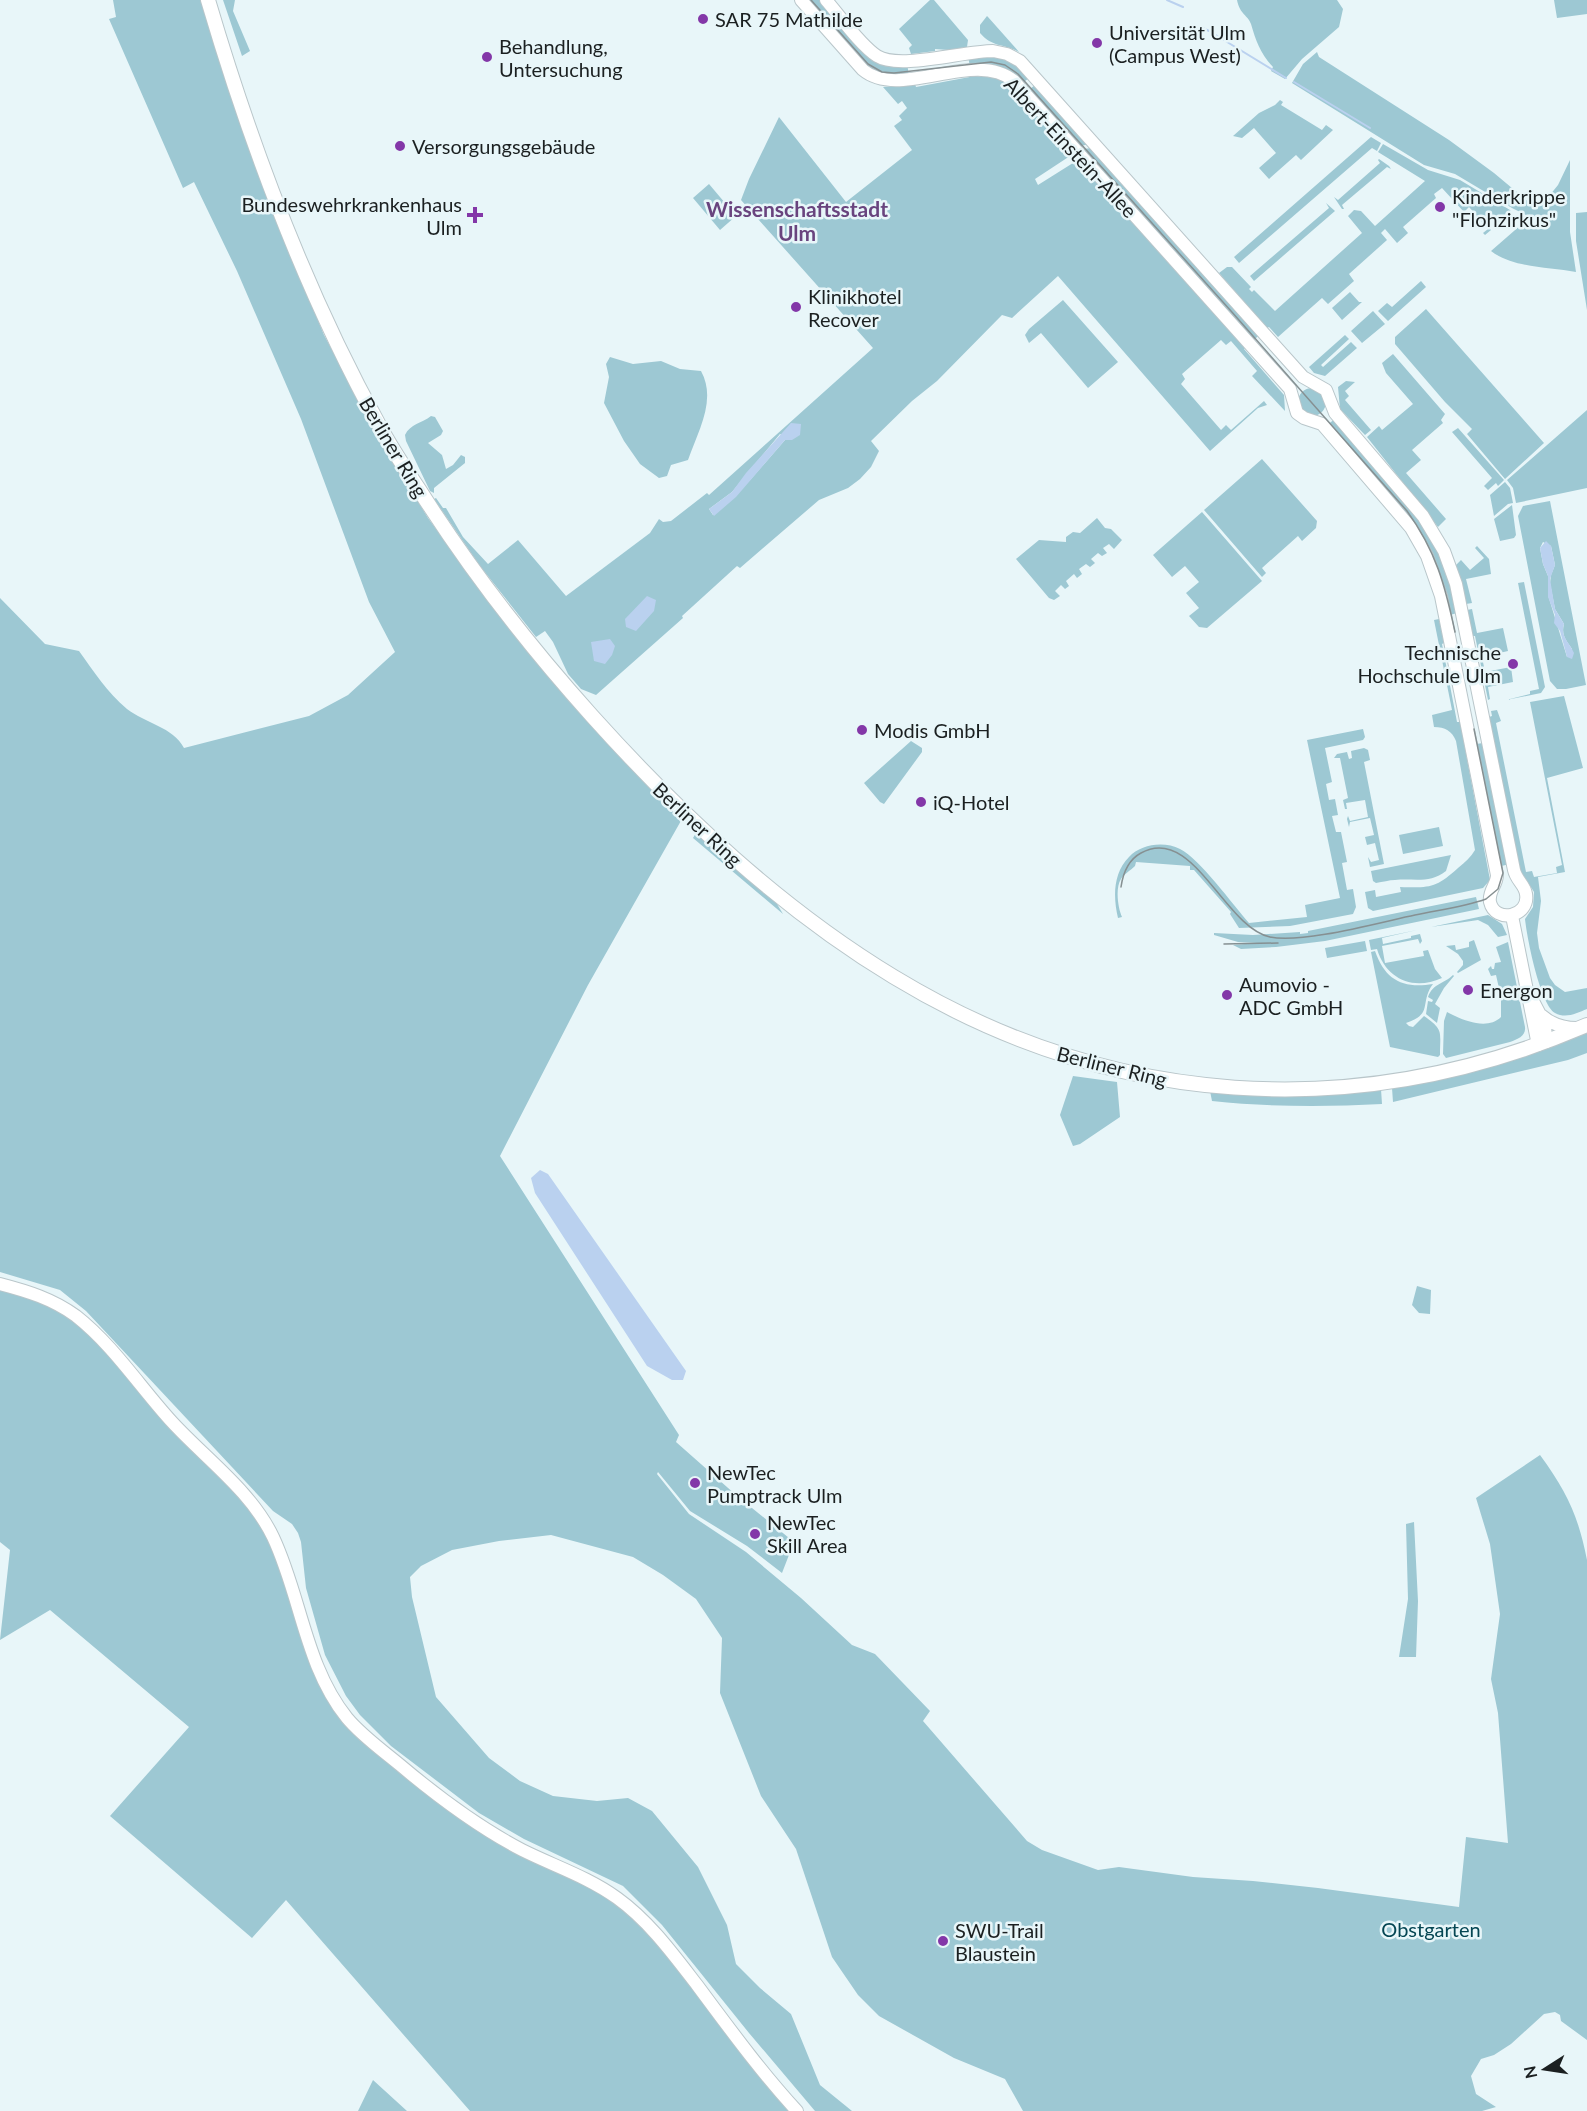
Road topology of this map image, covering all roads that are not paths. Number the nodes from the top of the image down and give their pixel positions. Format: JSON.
{"nodes":[{"id":1,"x":208,"y":0,"type":"edge"},
{"id":2,"x":801,"y":0,"type":"edge"},
{"id":3,"x":826,"y":0,"type":"edge"},
{"id":4,"x":1034,"y":76,"type":"junction"},
{"id":5,"x":1021,"y":87,"type":"junction"},
{"id":6,"x":1314,"y":384,"type":"junction"},
{"id":7,"x":1294,"y":399,"type":"junction"},
{"id":8,"x":1330,"y":403,"type":"junction"},
{"id":9,"x":1312,"y":420,"type":"junction"},
{"id":10,"x":1519,"y":882,"type":"junction"},
{"id":11,"x":1494,"y":885,"type":"junction"},
{"id":12,"x":1512,"y":916,"type":"junction"},
{"id":13,"x":1528,"y":991,"type":"junction"},
{"id":14,"x":1540,"y":1014,"type":"junction"},
{"id":15,"x":1584,"y":1026,"type":"edge"},
{"id":16,"x":1542,"y":1043,"type":"junction"},
{"id":17,"x":0,"y":1284,"type":"edge"},
{"id":18,"x":797,"y":2111,"type":"edge"}],
"edges":[{"from":1,"to":16,"type":"main road","name":"Berliner Ring"},
{"from":2,"to":5,"type":"street","name":"Albert-Einstein-Allee"},
{"from":3,"to":4,"type":"street","name":"Albert-Einstein-Allee"},
{"from":4,"to":5,"type":"street"},
{"from":4,"to":6,"type":"street","name":"Albert-Einstein-Allee"},
{"from":5,"to":7,"type":"street","name":"Albert-Einstein-Allee"},
{"from":6,"to":7,"type":"street"},
{"from":6,"to":8,"type":"street","name":"Albert-Einstein-Allee"},
{"from":7,"to":9,"type":"street","name":"Albert-Einstein-Allee"},
{"from":8,"to":9,"type":"street"},
{"from":8,"to":10,"type":"street","name":"Albert-Einstein-Allee"},
{"from":9,"to":11,"type":"street","name":"Albert-Einstein-Allee"},
{"from":10,"to":11,"type":"street"},
{"from":10,"to":12,"type":"street","name":"Albert-Einstein-Allee"},
{"from":11,"to":12,"type":"street","name":"Albert-Einstein-Allee"},
{"from":12,"to":13,"type":"street"},
{"from":13,"to":14,"type":"street"},
{"from":13,"to":16,"type":"street"},
{"from":14,"to":15,"type":"street"},
{"from":14,"to":16,"type":"street"},
{"from":15,"to":16,"type":"main road","name":"Berliner Ring"},
{"from":17,"to":18,"type":"street"}]}
